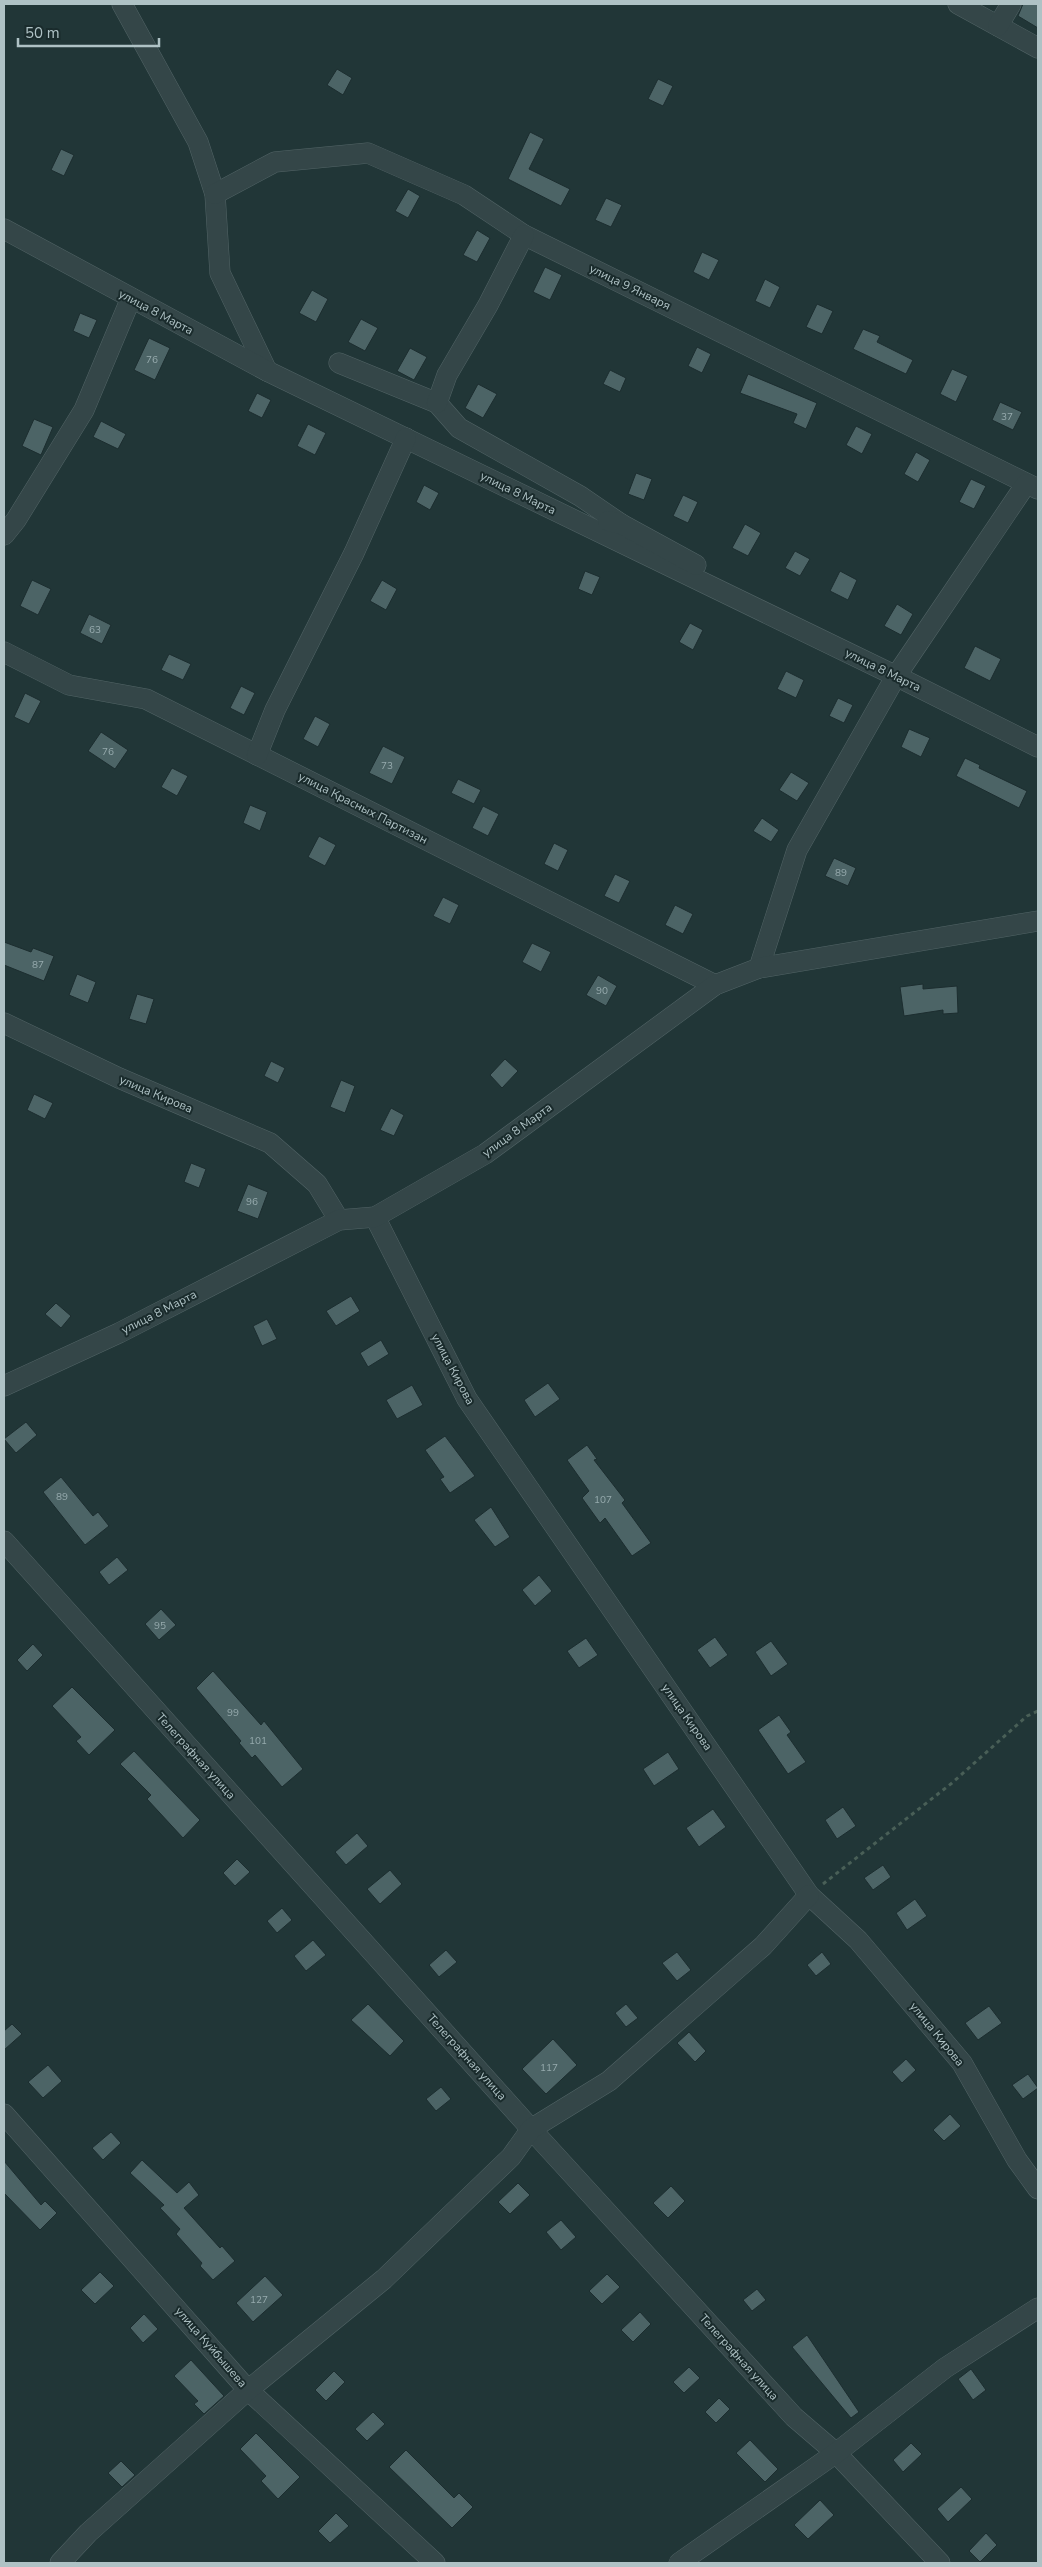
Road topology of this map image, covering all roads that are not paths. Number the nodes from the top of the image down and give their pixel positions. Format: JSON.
{"nodes":[{"id":1,"x":122,"y":4,"type":"edge"},
{"id":2,"x":958,"y":4,"type":"edge"},
{"id":3,"x":1011,"y":4,"type":"edge"},
{"id":4,"x":998,"y":26,"type":"junction"},
{"id":5,"x":1038,"y":48,"type":"edge"},
{"id":6,"x":215,"y":194,"type":"junction"},
{"id":7,"x":4,"y":229,"type":"edge"},
{"id":8,"x":524,"y":235,"type":"junction"},
{"id":9,"x":131,"y":298,"type":"junction"},
{"id":10,"x":340,"y":363,"type":"dead end"},
{"id":11,"x":267,"y":372,"type":"junction"},
{"id":12,"x":437,"y":403,"type":"junction"},
{"id":13,"x":406,"y":438,"type":"junction"},
{"id":14,"x":1032,"y":487,"type":"edge"},
{"id":15,"x":541,"y":504,"type":"junction"},
{"id":16,"x":621,"y":524,"type":"junction"},
{"id":17,"x":4,"y":535,"type":"edge"},
{"id":18,"x":730,"y":596,"type":"junction"},
{"id":19,"x":4,"y":652,"type":"edge"},
{"id":20,"x":896,"y":676,"type":"junction"},
{"id":21,"x":1038,"y":747,"type":"edge"},
{"id":22,"x":257,"y":755,"type":"junction"},
{"id":23,"x":1038,"y":921,"type":"edge"},
{"id":24,"x":758,"y":968,"type":"junction"},
{"id":25,"x":715,"y":985,"type":"junction"},
{"id":26,"x":4,"y":1023,"type":"edge"},
{"id":27,"x":375,"y":1217,"type":"junction"},
{"id":28,"x":339,"y":1220,"type":"junction"},
{"id":29,"x":4,"y":1386,"type":"edge"},
{"id":30,"x":4,"y":1541,"type":"edge"},
{"id":31,"x":809,"y":1895,"type":"junction"},
{"id":32,"x":4,"y":2114,"type":"edge"},
{"id":33,"x":531,"y":2129,"type":"junction"},
{"id":34,"x":1038,"y":2189,"type":"edge"},
{"id":35,"x":1038,"y":2308,"type":"edge"},
{"id":36,"x":248,"y":2390,"type":"junction"},
{"id":37,"x":836,"y":2453,"type":"junction"},
{"id":38,"x":60,"y":2563,"type":"edge"},
{"id":39,"x":435,"y":2563,"type":"edge"},
{"id":40,"x":679,"y":2563,"type":"edge"},
{"id":41,"x":940,"y":2563,"type":"edge"}],
"edges":[{"from":1,"to":6,"type":"street"},
{"from":2,"to":4,"type":"street"},
{"from":3,"to":4,"type":"street"},
{"from":4,"to":5,"type":"street"},
{"from":6,"to":8,"type":"street","name":"улица 9 Января"},
{"from":6,"to":11,"type":"street"},
{"from":7,"to":9,"type":"street","name":"улица 8 Марта"},
{"from":8,"to":12,"type":"street"},
{"from":8,"to":14,"type":"street","name":"улица 9 Января"},
{"from":9,"to":11,"type":"street","name":"улица 8 Марта"},
{"from":9,"to":17,"type":"street"},
{"from":10,"to":12,"type":"street"},
{"from":11,"to":13,"type":"street","name":"улица 8 Марта"},
{"from":12,"to":16,"type":"street"},
{"from":13,"to":15,"type":"street","name":"улица 8 Марта"},
{"from":13,"to":22,"type":"street"},
{"from":14,"to":20,"type":"street"},
{"from":15,"to":16,"type":"street"},
{"from":15,"to":18,"type":"street","name":"улица 8 Марта"},
{"from":16,"to":18,"type":"street"},
{"from":18,"to":20,"type":"street","name":"улица 8 Марта"},
{"from":19,"to":22,"type":"street","name":"улица Красных Партизан"},
{"from":20,"to":21,"type":"street","name":"улица 8 Марта"},
{"from":20,"to":24,"type":"street"},
{"from":22,"to":25,"type":"street","name":"улица Красных Партизан"},
{"from":23,"to":24,"type":"street","name":"улица 8 Марта"},
{"from":24,"to":25,"type":"street","name":"улица 8 Марта"},
{"from":25,"to":27,"type":"street","name":"улица 8 Марта"},
{"from":26,"to":28,"type":"street","name":"улица Кирова"},
{"from":27,"to":28,"type":"street","name":"улица 8 Марта"},
{"from":27,"to":31,"type":"street","name":"улица Кирова"},
{"from":28,"to":29,"type":"street","name":"улица 8 Марта"},
{"from":30,"to":33,"type":"street","name":"Телеграфная улица"},
{"from":31,"to":33,"type":"street"},
{"from":31,"to":34,"type":"street","name":"улица Кирова"},
{"from":32,"to":36,"type":"street","name":"улица Куйбышева"},
{"from":33,"to":36,"type":"street"},
{"from":33,"to":37,"type":"street","name":"Телеграфная улица"},
{"from":35,"to":37,"type":"street"},
{"from":36,"to":38,"type":"street"},
{"from":36,"to":39,"type":"street","name":"улица Куйбышева"},
{"from":37,"to":40,"type":"street"},
{"from":37,"to":41,"type":"street","name":"Телеграфная улица"}]}
